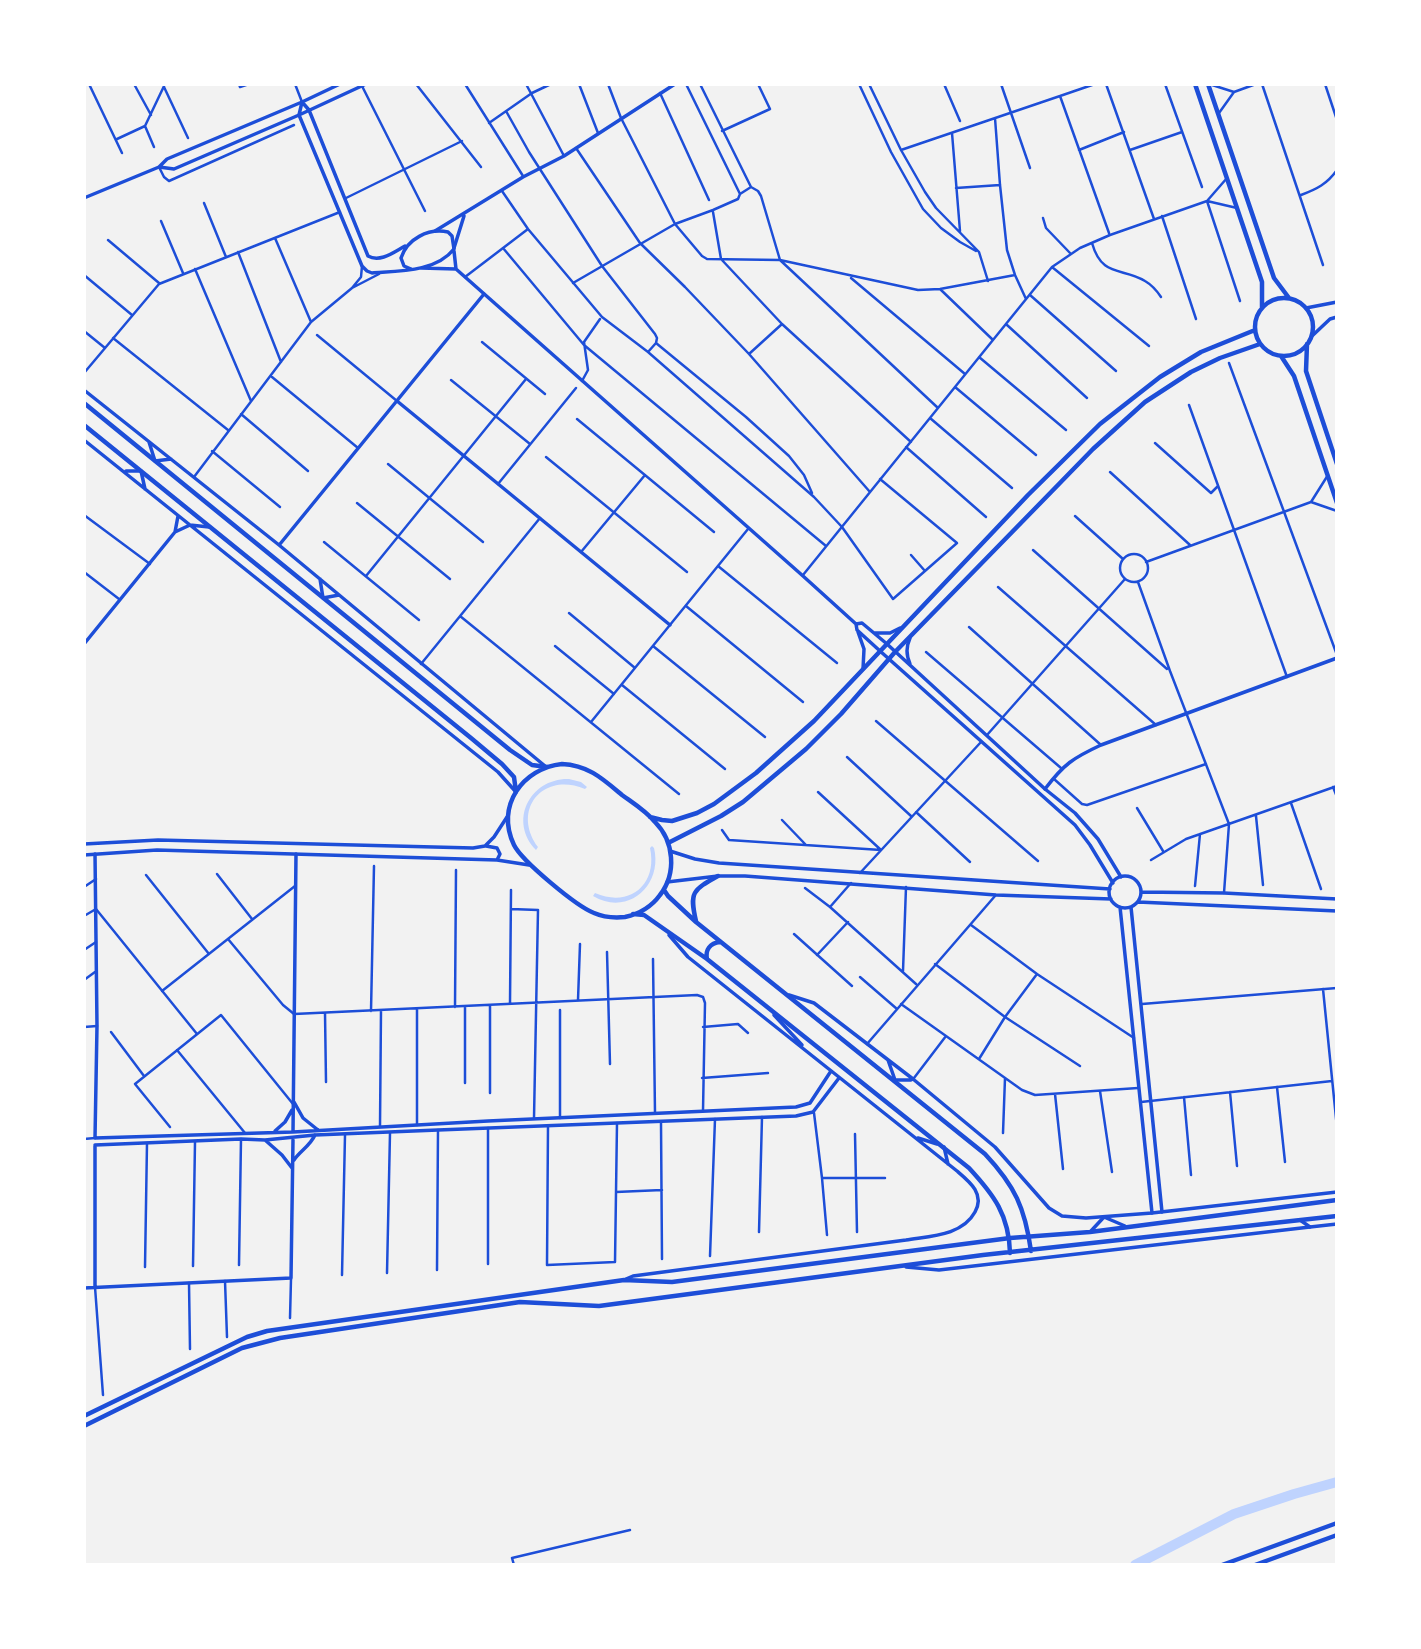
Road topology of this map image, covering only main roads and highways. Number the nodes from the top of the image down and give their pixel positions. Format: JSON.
{"nodes":[{"id":1,"x":1195,"y":84,"type":"edge"},
{"id":2,"x":1208,"y":84,"type":"edge"},
{"id":3,"x":1289,"y":298,"type":"junction"},
{"id":4,"x":1262,"y":307,"type":"junction"},
{"id":5,"x":1255,"y":330,"type":"junction"},
{"id":6,"x":1260,"y":344,"type":"junction"},
{"id":7,"x":1307,"y":344,"type":"junction"},
{"id":8,"x":1281,"y":356,"type":"junction"},
{"id":9,"x":84,"y":403,"type":"edge"},
{"id":10,"x":84,"y":425,"type":"edge"},
{"id":11,"x":1337,"y":464,"type":"edge"},
{"id":12,"x":1337,"y":503,"type":"edge"},
{"id":13,"x":497,"y":740,"type":"junction"},
{"id":14,"x":487,"y":751,"type":"junction"},
{"id":15,"x":547,"y":767,"type":"junction"},
{"id":16,"x":516,"y":792,"type":"junction"},
{"id":17,"x":650,"y":817,"type":"junction"},
{"id":18,"x":668,"y":843,"type":"junction"},
{"id":19,"x":718,"y":876,"type":"road end"},
{"id":20,"x":664,"y":890,"type":"junction"},
{"id":21,"x":633,"y":915,"type":"junction"},
{"id":22,"x":696,"y":922,"type":"junction"},
{"id":23,"x":721,"y":942,"type":"junction"},
{"id":24,"x":707,"y":960,"type":"junction"},
{"id":25,"x":1337,"y":1200,"type":"edge"},
{"id":26,"x":1337,"y":1216,"type":"edge"},
{"id":27,"x":1029,"y":1237,"type":"junction"},
{"id":28,"x":1010,"y":1238,"type":"junction"},
{"id":29,"x":1031,"y":1251,"type":"junction"},
{"id":30,"x":1010,"y":1253,"type":"junction"},
{"id":31,"x":84,"y":1416,"type":"edge"},
{"id":32,"x":84,"y":1426,"type":"edge"},
{"id":33,"x":1337,"y":1523,"type":"edge"},
{"id":34,"x":1337,"y":1535,"type":"edge"},
{"id":35,"x":1222,"y":1565,"type":"edge"},
{"id":36,"x":1255,"y":1565,"type":"edge"}],
"edges":[{"from":1,"to":4,"type":"main road"},
{"from":2,"to":3,"type":"main road"},
{"from":3,"to":4,"type":"main road"},
{"from":3,"to":7,"type":"main road"},
{"from":4,"to":5,"type":"main road"},
{"from":5,"to":6,"type":"main road"},
{"from":5,"to":17,"type":"main road"},
{"from":6,"to":8,"type":"main road"},
{"from":6,"to":18,"type":"main road"},
{"from":7,"to":8,"type":"main road"},
{"from":7,"to":11,"type":"main road"},
{"from":8,"to":12,"type":"main road"},
{"from":9,"to":13,"type":"main road"},
{"from":10,"to":14,"type":"main road"},
{"from":13,"to":14,"type":"main road"},
{"from":13,"to":15,"type":"main road"},
{"from":14,"to":16,"type":"main road"},
{"from":15,"to":16,"type":"main road"},
{"from":15,"to":17,"type":"main road"},
{"from":16,"to":21,"type":"main road"},
{"from":17,"to":18,"type":"main road"},
{"from":18,"to":20,"type":"main road"},
{"from":19,"to":22,"type":"main road"},
{"from":20,"to":21,"type":"main road"},
{"from":20,"to":22,"type":"main road"},
{"from":21,"to":24,"type":"main road"},
{"from":22,"to":23,"type":"main road"},
{"from":23,"to":24,"type":"main road"},
{"from":23,"to":27,"type":"main road"},
{"from":24,"to":28,"type":"main road"},
{"from":25,"to":27,"type":"main road"},
{"from":26,"to":29,"type":"main road"},
{"from":27,"to":28,"type":"main road"},
{"from":27,"to":29,"type":"main road"},
{"from":28,"to":30,"type":"main road"},
{"from":28,"to":31,"type":"main road"},
{"from":29,"to":30,"type":"main road"},
{"from":30,"to":32,"type":"main road"},
{"from":33,"to":35,"type":"main road"},
{"from":34,"to":36,"type":"main road"}]}
